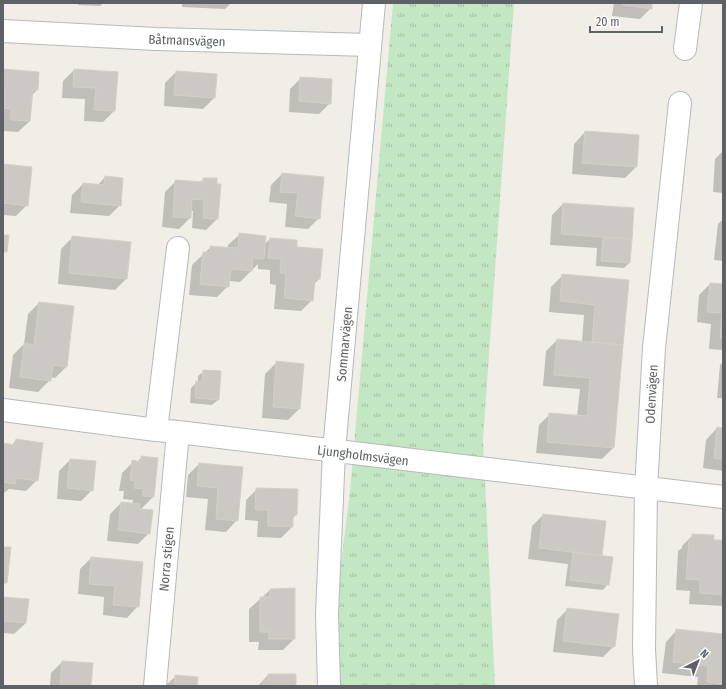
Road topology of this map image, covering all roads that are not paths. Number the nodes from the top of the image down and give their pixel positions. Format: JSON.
{"nodes":[{"id":1,"x":374,"y":3,"type":"edge"},
{"id":2,"x":691,"y":3,"type":"edge"},
{"id":3,"x":3,"y":31,"type":"edge"},
{"id":4,"x":370,"y":45,"type":"junction"},
{"id":5,"x":685,"y":49,"type":"dead end"},
{"id":6,"x":680,"y":104,"type":"dead end"},
{"id":7,"x":178,"y":248,"type":"dead end"},
{"id":8,"x":3,"y":410,"type":"edge"},
{"id":9,"x":156,"y":430,"type":"junction"},
{"id":10,"x":178,"y":432,"type":"junction"},
{"id":11,"x":334,"y":451,"type":"junction"},
{"id":12,"x":646,"y":489,"type":"junction"},
{"id":13,"x":723,"y":497,"type":"edge"},
{"id":14,"x":155,"y":686,"type":"edge"},
{"id":15,"x":329,"y":686,"type":"edge"},
{"id":16,"x":646,"y":686,"type":"edge"}],
"edges":[{"from":1,"to":4,"type":"street","name":"Sommarvägen"},
{"from":2,"to":5,"type":"street"},
{"from":3,"to":4,"type":"street","name":"Båtmansvägen"},
{"from":4,"to":11,"type":"street","name":"Sommarvägen"},
{"from":6,"to":12,"type":"street","name":"Odenvägen"},
{"from":7,"to":9,"type":"street"},
{"from":8,"to":9,"type":"street","name":"Ljungholmsvägen"},
{"from":9,"to":10,"type":"street","name":"Ljungholmsvägen"},
{"from":10,"to":11,"type":"street","name":"Ljungholmsvägen"},
{"from":10,"to":14,"type":"street","name":"Norra stigen"},
{"from":11,"to":12,"type":"street","name":"Ljungholmsvägen"},
{"from":11,"to":15,"type":"street","name":"Sommarvägen"},
{"from":12,"to":13,"type":"street","name":"Ljungholmsvägen"},
{"from":12,"to":16,"type":"street","name":"Odenvägen"}]}
